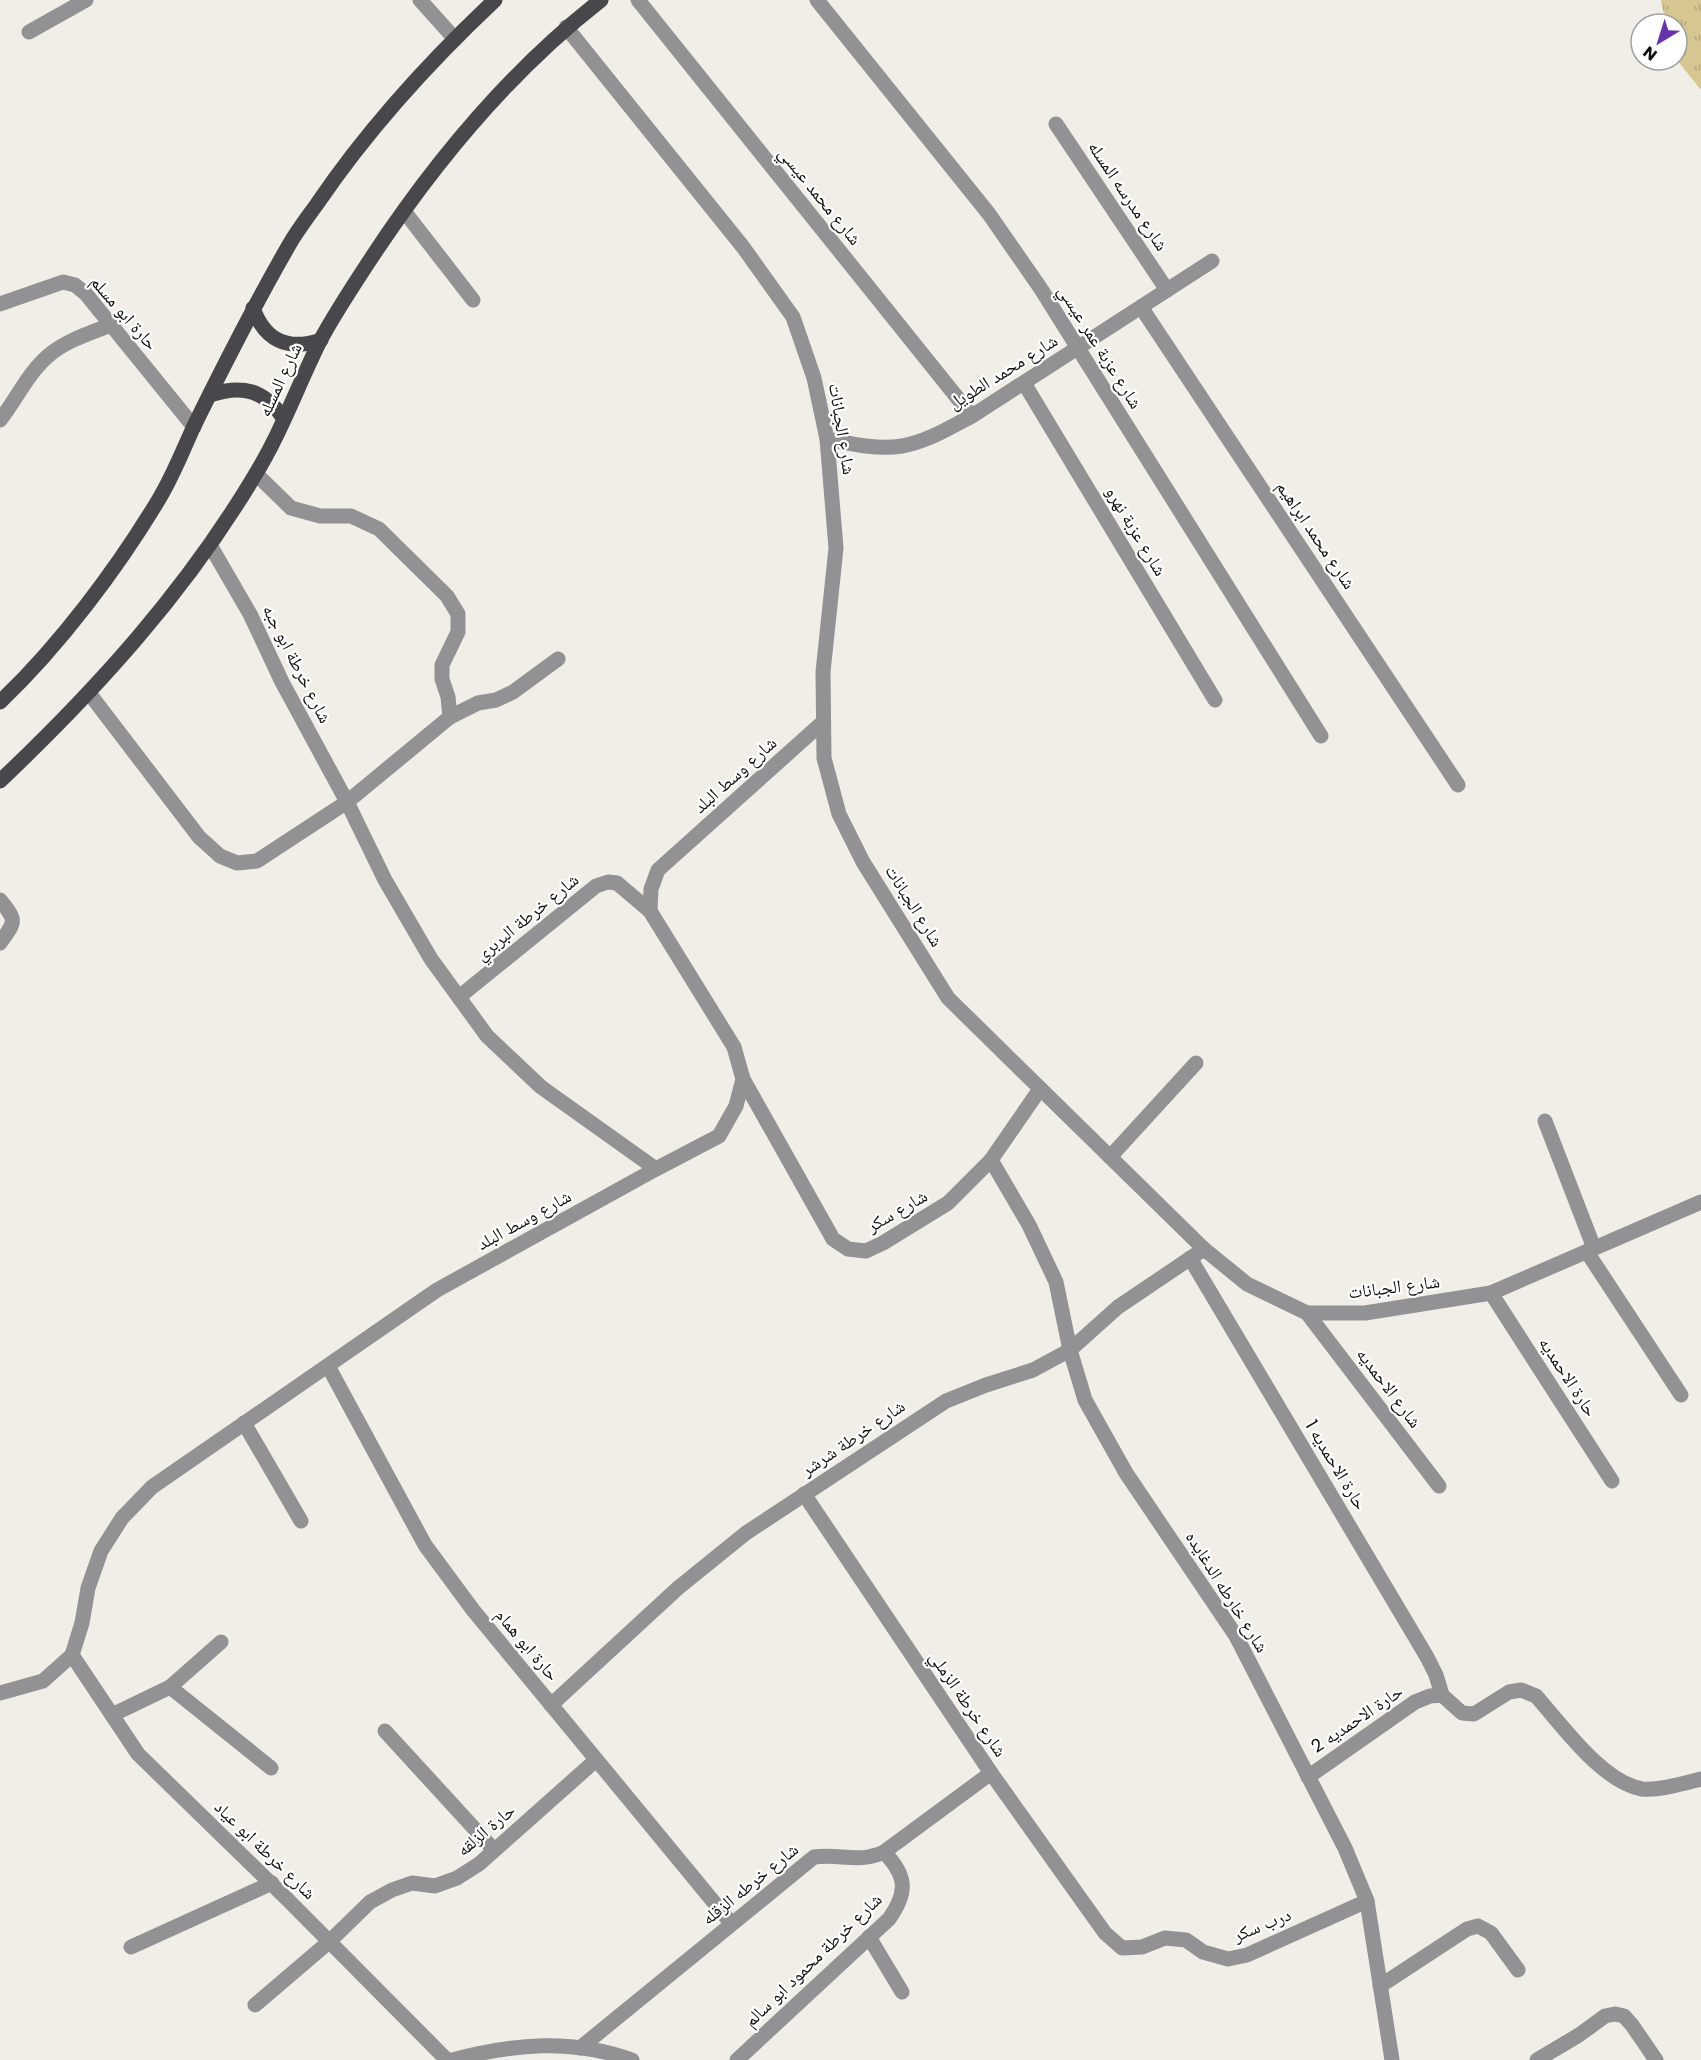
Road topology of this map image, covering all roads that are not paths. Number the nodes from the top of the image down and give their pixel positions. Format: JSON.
{"nodes":[{"id":1,"x":86,"y":0,"type":"edge"},
{"id":2,"x":420,"y":0,"type":"edge"},
{"id":3,"x":495,"y":0,"type":"edge"},
{"id":4,"x":601,"y":0,"type":"edge"},
{"id":5,"x":638,"y":0,"type":"edge"},
{"id":6,"x":817,"y":0,"type":"edge"},
{"id":7,"x":566,"y":27,"type":"junction"},
{"id":8,"x":29,"y":32,"type":"dead end"},
{"id":9,"x":454,"y":39,"type":"junction"},
{"id":10,"x":1056,"y":124,"type":"dead end"},
{"id":11,"x":404,"y":211,"type":"junction"},
{"id":12,"x":1212,"y":261,"type":"dead end"},
{"id":13,"x":1167,"y":290,"type":"junction"},
{"id":14,"x":473,"y":300,"type":"dead end"},
{"id":15,"x":0,"y":304,"type":"edge"},
{"id":16,"x":1141,"y":307,"type":"junction"},
{"id":17,"x":253,"y":308,"type":"junction"},
{"id":18,"x":111,"y":325,"type":"junction"},
{"id":19,"x":321,"y":340,"type":"junction"},
{"id":20,"x":1078,"y":348,"type":"junction"},
{"id":21,"x":1024,"y":383,"type":"junction"},
{"id":22,"x":210,"y":395,"type":"junction"},
{"id":23,"x":972,"y":416,"type":"junction"},
{"id":24,"x":284,"y":419,"type":"junction"},
{"id":25,"x":0,"y":420,"type":"edge"},
{"id":26,"x":194,"y":427,"type":"junction"},
{"id":27,"x":827,"y":440,"type":"junction"},
{"id":28,"x":256,"y":474,"type":"junction"},
{"id":29,"x":210,"y":545,"type":"junction"},
{"id":30,"x":558,"y":659,"type":"dead end"},
{"id":31,"x":89,"y":693,"type":"junction"},
{"id":32,"x":1215,"y":700,"type":"dead end"},
{"id":33,"x":0,"y":702,"type":"edge"},
{"id":34,"x":450,"y":717,"type":"junction"},
{"id":35,"x":823,"y":723,"type":"junction"},
{"id":36,"x":1322,"y":736,"type":"dead end"},
{"id":37,"x":0,"y":781,"type":"edge"},
{"id":38,"x":1458,"y":785,"type":"dead end"},
{"id":39,"x":347,"y":802,"type":"junction"},
{"id":40,"x":0,"y":900,"type":"edge"},
{"id":41,"x":650,"y":911,"type":"junction"},
{"id":42,"x":0,"y":943,"type":"edge"},
{"id":43,"x":459,"y":998,"type":"junction"},
{"id":44,"x":1196,"y":1063,"type":"dead end"},
{"id":45,"x":743,"y":1079,"type":"junction"},
{"id":46,"x":1040,"y":1089,"type":"junction"},
{"id":47,"x":1545,"y":1121,"type":"dead end"},
{"id":48,"x":1110,"y":1157,"type":"junction"},
{"id":49,"x":992,"y":1160,"type":"junction"},
{"id":50,"x":656,"y":1169,"type":"junction"},
{"id":51,"x":1701,"y":1202,"type":"edge"},
{"id":52,"x":1204,"y":1249,"type":"junction"},
{"id":53,"x":1591,"y":1250,"type":"junction"},
{"id":54,"x":1190,"y":1258,"type":"junction"},
{"id":55,"x":1491,"y":1293,"type":"junction"},
{"id":56,"x":1307,"y":1313,"type":"junction"},
{"id":57,"x":1070,"y":1350,"type":"junction"},
{"id":58,"x":328,"y":1366,"type":"junction"},
{"id":59,"x":1681,"y":1395,"type":"dead end"},
{"id":60,"x":244,"y":1424,"type":"junction"},
{"id":61,"x":1612,"y":1481,"type":"dead end"},
{"id":62,"x":1439,"y":1486,"type":"dead end"},
{"id":63,"x":804,"y":1494,"type":"junction"},
{"id":64,"x":301,"y":1521,"type":"dead end"},
{"id":65,"x":221,"y":1642,"type":"dead end"},
{"id":66,"x":72,"y":1655,"type":"junction"},
{"id":67,"x":170,"y":1688,"type":"junction"},
{"id":68,"x":0,"y":1693,"type":"edge"},
{"id":69,"x":1442,"y":1695,"type":"junction"},
{"id":70,"x":551,"y":1706,"type":"junction"},
{"id":71,"x":112,"y":1715,"type":"junction"},
{"id":72,"x":385,"y":1731,"type":"dead end"},
{"id":73,"x":596,"y":1760,"type":"junction"},
{"id":74,"x":271,"y":1768,"type":"dead end"},
{"id":75,"x":991,"y":1773,"type":"junction"},
{"id":76,"x":1308,"y":1777,"type":"junction"},
{"id":77,"x":1701,"y":1779,"type":"edge"},
{"id":78,"x":494,"y":1850,"type":"junction"},
{"id":79,"x":884,"y":1852,"type":"junction"},
{"id":80,"x":272,"y":1883,"type":"junction"},
{"id":81,"x":1367,"y":1901,"type":"junction"},
{"id":82,"x":731,"y":1923,"type":"junction"},
{"id":83,"x":1105,"y":1933,"type":"joint"},
{"id":84,"x":869,"y":1938,"type":"junction"},
{"id":85,"x":330,"y":1941,"type":"junction"},
{"id":86,"x":131,"y":1947,"type":"dead end"},
{"id":87,"x":1518,"y":1970,"type":"dead end"},
{"id":88,"x":1380,"y":1986,"type":"junction"},
{"id":89,"x":902,"y":1992,"type":"dead end"},
{"id":90,"x":255,"y":2005,"type":"dead end"},
{"id":91,"x":580,"y":2048,"type":"junction"},
{"id":92,"x":449,"y":2060,"type":"edge"},
{"id":93,"x":632,"y":2060,"type":"edge"},
{"id":94,"x":737,"y":2060,"type":"edge"},
{"id":95,"x":1392,"y":2060,"type":"edge"},
{"id":96,"x":1537,"y":2060,"type":"edge"},
{"id":97,"x":1656,"y":2060,"type":"edge"}],
"edges":[{"from":1,"to":8,"type":"street"},
{"from":2,"to":9,"type":"street"},
{"from":3,"to":9,"type":"main road"},
{"from":4,"to":7,"type":"main road","name":"شارع المسله"},
{"from":5,"to":23,"type":"street","name":"شارع محمد عيسي"},
{"from":6,"to":20,"type":"street","name":"شارع عزبة عمر عيسي"},
{"from":7,"to":11,"type":"main road","name":"شارع المسله"},
{"from":7,"to":27,"type":"street","name":"شارع الجبانات"},
{"from":9,"to":17,"type":"main road"},
{"from":10,"to":13,"type":"street","name":"شارع مدرسه المسله"},
{"from":11,"to":14,"type":"street"},
{"from":11,"to":19,"type":"main road","name":"شارع المسله"},
{"from":12,"to":13,"type":"street","name":"شارع محمد الطويل"},
{"from":13,"to":16,"type":"street","name":"شارع محمد الطويل"},
{"from":15,"to":18,"type":"street","name":"حارة ابو مسلم"},
{"from":16,"to":20,"type":"street","name":"شارع محمد الطويل"},
{"from":16,"to":38,"type":"street","name":"شارع محمد ابراهيم"},
{"from":17,"to":19,"type":"main road"},
{"from":17,"to":22,"type":"main road"},
{"from":18,"to":25,"type":"street"},
{"from":18,"to":26,"type":"street","name":"حارة ابو مسلم"},
{"from":19,"to":24,"type":"main road","name":"شارع المسله"},
{"from":20,"to":21,"type":"street","name":"شارع محمد الطويل"},
{"from":20,"to":36,"type":"street","name":"شارع عزبة عمر عيسي"},
{"from":21,"to":23,"type":"street","name":"شارع محمد الطويل"},
{"from":21,"to":32,"type":"street","name":"شارع عزبة نهرو"},
{"from":22,"to":24,"type":"main road"},
{"from":22,"to":26,"type":"main road"},
{"from":23,"to":27,"type":"street","name":"شارع محمد الطويل"},
{"from":24,"to":28,"type":"main road","name":"شارع المسله"},
{"from":26,"to":33,"type":"main road"},
{"from":27,"to":35,"type":"street","name":"شارع الجبانات"},
{"from":28,"to":29,"type":"main road","name":"شارع المسله"},
{"from":28,"to":34,"type":"street"},
{"from":29,"to":31,"type":"main road","name":"شارع المسله"},
{"from":29,"to":39,"type":"street","name":"شارع خرطة ابو جبه"},
{"from":30,"to":34,"type":"street"},
{"from":31,"to":37,"type":"main road","name":"شارع المسله"},
{"from":31,"to":39,"type":"street"},
{"from":34,"to":39,"type":"street"},
{"from":35,"to":41,"type":"street","name":"شارع وسط البلد"},
{"from":35,"to":46,"type":"street","name":"شارع الجبانات"},
{"from":39,"to":43,"type":"street","name":"شارع خرطة ابو جبه"},
{"from":40,"to":42,"type":"street"},
{"from":41,"to":43,"type":"street","name":"شارع خرطة البربري"},
{"from":41,"to":45,"type":"street"},
{"from":43,"to":50,"type":"street","name":"شارع خرطة ابو جبه"},
{"from":44,"to":48,"type":"street"},
{"from":45,"to":49,"type":"street","name":"شارع سكر"},
{"from":45,"to":50,"type":"street","name":"شارع وسط البلد"},
{"from":46,"to":48,"type":"street","name":"شارع الجبانات"},
{"from":46,"to":49,"type":"street","name":"شارع سكر"},
{"from":47,"to":53,"type":"street"},
{"from":48,"to":52,"type":"street","name":"شارع الجبانات"},
{"from":49,"to":57,"type":"street","name":"شارع خارطه الدغايده"},
{"from":50,"to":58,"type":"street","name":"شارع وسط البلد"},
{"from":51,"to":53,"type":"street","name":"شارع الجبانات"},
{"from":52,"to":54,"type":"street","name":"شارع خرطة شرشر"},
{"from":52,"to":56,"type":"street","name":"شارع الجبانات"},
{"from":53,"to":55,"type":"street","name":"شارع الجبانات"},
{"from":53,"to":59,"type":"street"},
{"from":54,"to":57,"type":"street","name":"شارع خرطة شرشر"},
{"from":54,"to":69,"type":"street","name":"حارة الاحمديه 1"},
{"from":55,"to":56,"type":"street","name":"شارع الجبانات"},
{"from":55,"to":61,"type":"street","name":"حارة الاحمديه"},
{"from":56,"to":62,"type":"street","name":"شارع الاحمديه"},
{"from":57,"to":63,"type":"street","name":"شارع خرطة شرشر"},
{"from":57,"to":76,"type":"street","name":"شارع خارطه الدغايده"},
{"from":58,"to":60,"type":"street","name":"شارع وسط البلد"},
{"from":58,"to":70,"type":"street","name":"حارة ابو همام"},
{"from":60,"to":64,"type":"street"},
{"from":60,"to":66,"type":"street","name":"شارع وسط البلد"},
{"from":63,"to":70,"type":"street","name":"شارع خرطة شرشر"},
{"from":63,"to":75,"type":"street","name":"شارع خرطة الزملي"},
{"from":65,"to":67,"type":"street"},
{"from":66,"to":68,"type":"street"},
{"from":66,"to":71,"type":"street","name":"شارع خرطة ابو عياد"},
{"from":67,"to":71,"type":"street"},
{"from":67,"to":74,"type":"street"},
{"from":69,"to":76,"type":"street","name":"حارة الاحمديه 2"},
{"from":69,"to":77,"type":"street"},
{"from":70,"to":73,"type":"street","name":"حارة ابو همام"},
{"from":71,"to":80,"type":"street","name":"شارع خرطة ابو عياد"},
{"from":72,"to":78,"type":"street"},
{"from":73,"to":78,"type":"street","name":"حارة الزلقه"},
{"from":73,"to":82,"type":"street","name":"حارة ابو همام"},
{"from":75,"to":79,"type":"street","name":"شارع خرطه الزقله"},
{"from":75,"to":83,"type":"street","name":"شارع خرطة الزملي"},
{"from":76,"to":81,"type":"street","name":"شارع خارطه الدغايده"},
{"from":78,"to":85,"type":"street","name":"حارة الزلقه"},
{"from":79,"to":82,"type":"street","name":"شارع خرطه الزقله"},
{"from":79,"to":84,"type":"street","name":"شارع خرطة محمود ابو سالم"},
{"from":80,"to":85,"type":"street","name":"شارع خرطة ابو عياد"},
{"from":80,"to":86,"type":"street"},
{"from":81,"to":83,"type":"street","name":"درب سكر"},
{"from":81,"to":88,"type":"street","name":"شارع خارطه الدغايده"},
{"from":82,"to":91,"type":"street","name":"شارع خرطه الزقله"},
{"from":84,"to":89,"type":"street"},
{"from":84,"to":94,"type":"street","name":"شارع خرطة محمود ابو سالم"},
{"from":85,"to":90,"type":"street","name":"حارة الزلقه"},
{"from":85,"to":92,"type":"street","name":"شارع خرطة ابو عياد"},
{"from":87,"to":88,"type":"street"},
{"from":88,"to":95,"type":"street","name":"شارع خارطه الدغايده"},
{"from":91,"to":92,"type":"street"},
{"from":91,"to":93,"type":"street"},
{"from":96,"to":97,"type":"street"}]}
